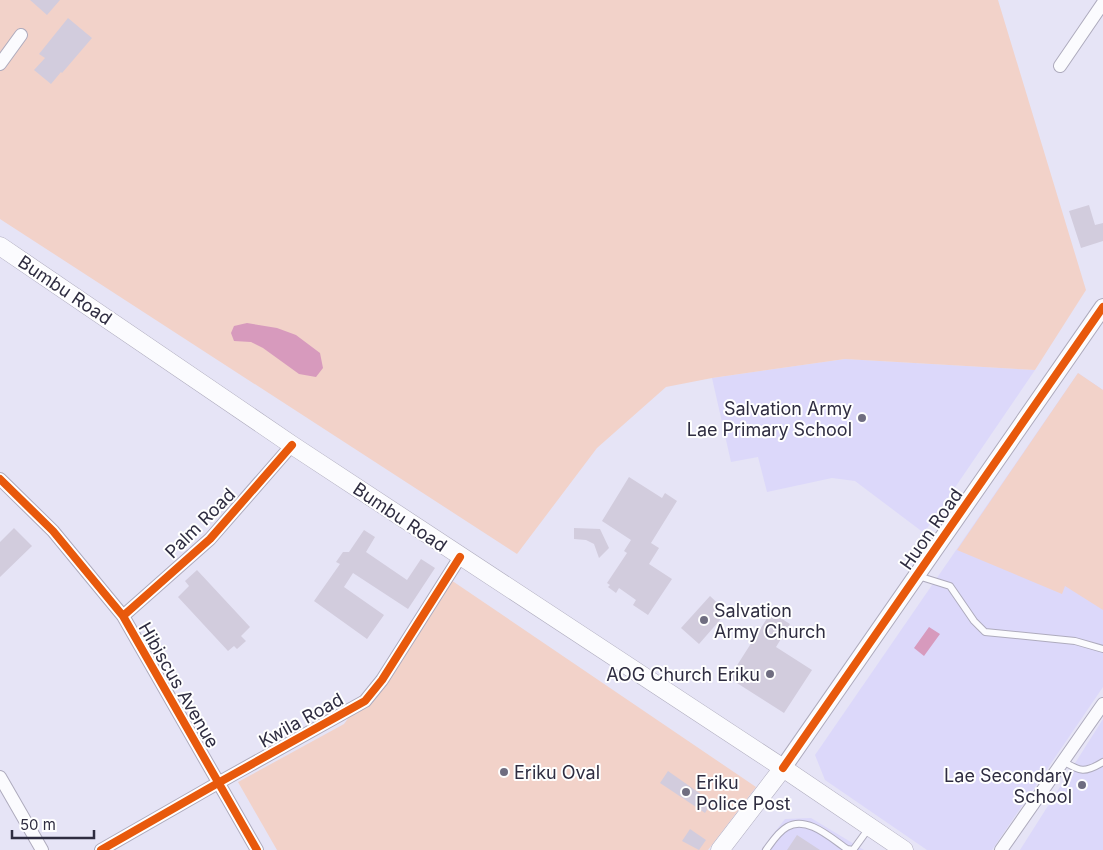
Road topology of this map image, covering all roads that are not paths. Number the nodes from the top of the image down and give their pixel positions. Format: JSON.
{"nodes":[{"id":1,"x":1103,"y":3,"type":"edge"},
{"id":2,"x":21,"y":35,"type":"dead end"},
{"id":3,"x":0,"y":64,"type":"edge"},
{"id":4,"x":1060,"y":66,"type":"dead end"},
{"id":5,"x":0,"y":246,"type":"edge"},
{"id":6,"x":1103,"y":307,"type":"edge"},
{"id":7,"x":292,"y":445,"type":"junction"},
{"id":8,"x":0,"y":479,"type":"edge"},
{"id":9,"x":460,"y":557,"type":"junction"},
{"id":10,"x":917,"y":576,"type":"junction"},
{"id":11,"x":123,"y":616,"type":"junction"},
{"id":12,"x":1103,"y":649,"type":"edge"},
{"id":13,"x":1103,"y":704,"type":"edge"},
{"id":14,"x":1063,"y":761,"type":"junction"},
{"id":15,"x":1103,"y":762,"type":"edge"},
{"id":16,"x":783,"y":768,"type":"junction"},
{"id":17,"x":0,"y":777,"type":"edge"},
{"id":18,"x":218,"y":783,"type":"junction"},
{"id":19,"x":870,"y":826,"type":"junction"},
{"id":20,"x":42,"y":850,"type":"edge"},
{"id":21,"x":101,"y":850,"type":"edge"},
{"id":22,"x":256,"y":850,"type":"edge"},
{"id":23,"x":720,"y":850,"type":"edge"},
{"id":24,"x":766,"y":850,"type":"edge"},
{"id":25,"x":853,"y":850,"type":"edge"},
{"id":26,"x":904,"y":850,"type":"edge"},
{"id":27,"x":1001,"y":850,"type":"edge"}],
"edges":[{"from":1,"to":4,"type":"street"},
{"from":2,"to":3,"type":"street"},
{"from":5,"to":7,"type":"main road","name":"Bumbu Road"},
{"from":6,"to":10,"type":"street","name":"Huon Road"},
{"from":7,"to":9,"type":"main road","name":"Bumbu Road"},
{"from":7,"to":11,"type":"street","name":"Palm Road"},
{"from":8,"to":11,"type":"street","name":"Hibiscus Avenue"},
{"from":9,"to":16,"type":"main road","name":"Bumbu Road"},
{"from":9,"to":18,"type":"street","name":"Kwila Road"},
{"from":10,"to":12,"type":"lane"},
{"from":10,"to":16,"type":"street","name":"Huon Road"},
{"from":11,"to":18,"type":"street","name":"Hibiscus Avenue"},
{"from":13,"to":14,"type":"street"},
{"from":14,"to":15,"type":"lane"},
{"from":14,"to":27,"type":"street"},
{"from":16,"to":19,"type":"main road","name":"Bumbu Road"},
{"from":16,"to":23,"type":"main road","name":"Huon Road"},
{"from":17,"to":20,"type":"street"},
{"from":18,"to":21,"type":"street","name":"Kwila Road"},
{"from":18,"to":22,"type":"street","name":"Hibiscus Avenue"},
{"from":19,"to":25,"type":"lane"},
{"from":19,"to":26,"type":"main road","name":"Bumbu Road"},
{"from":24,"to":25,"type":"lane"}]}
